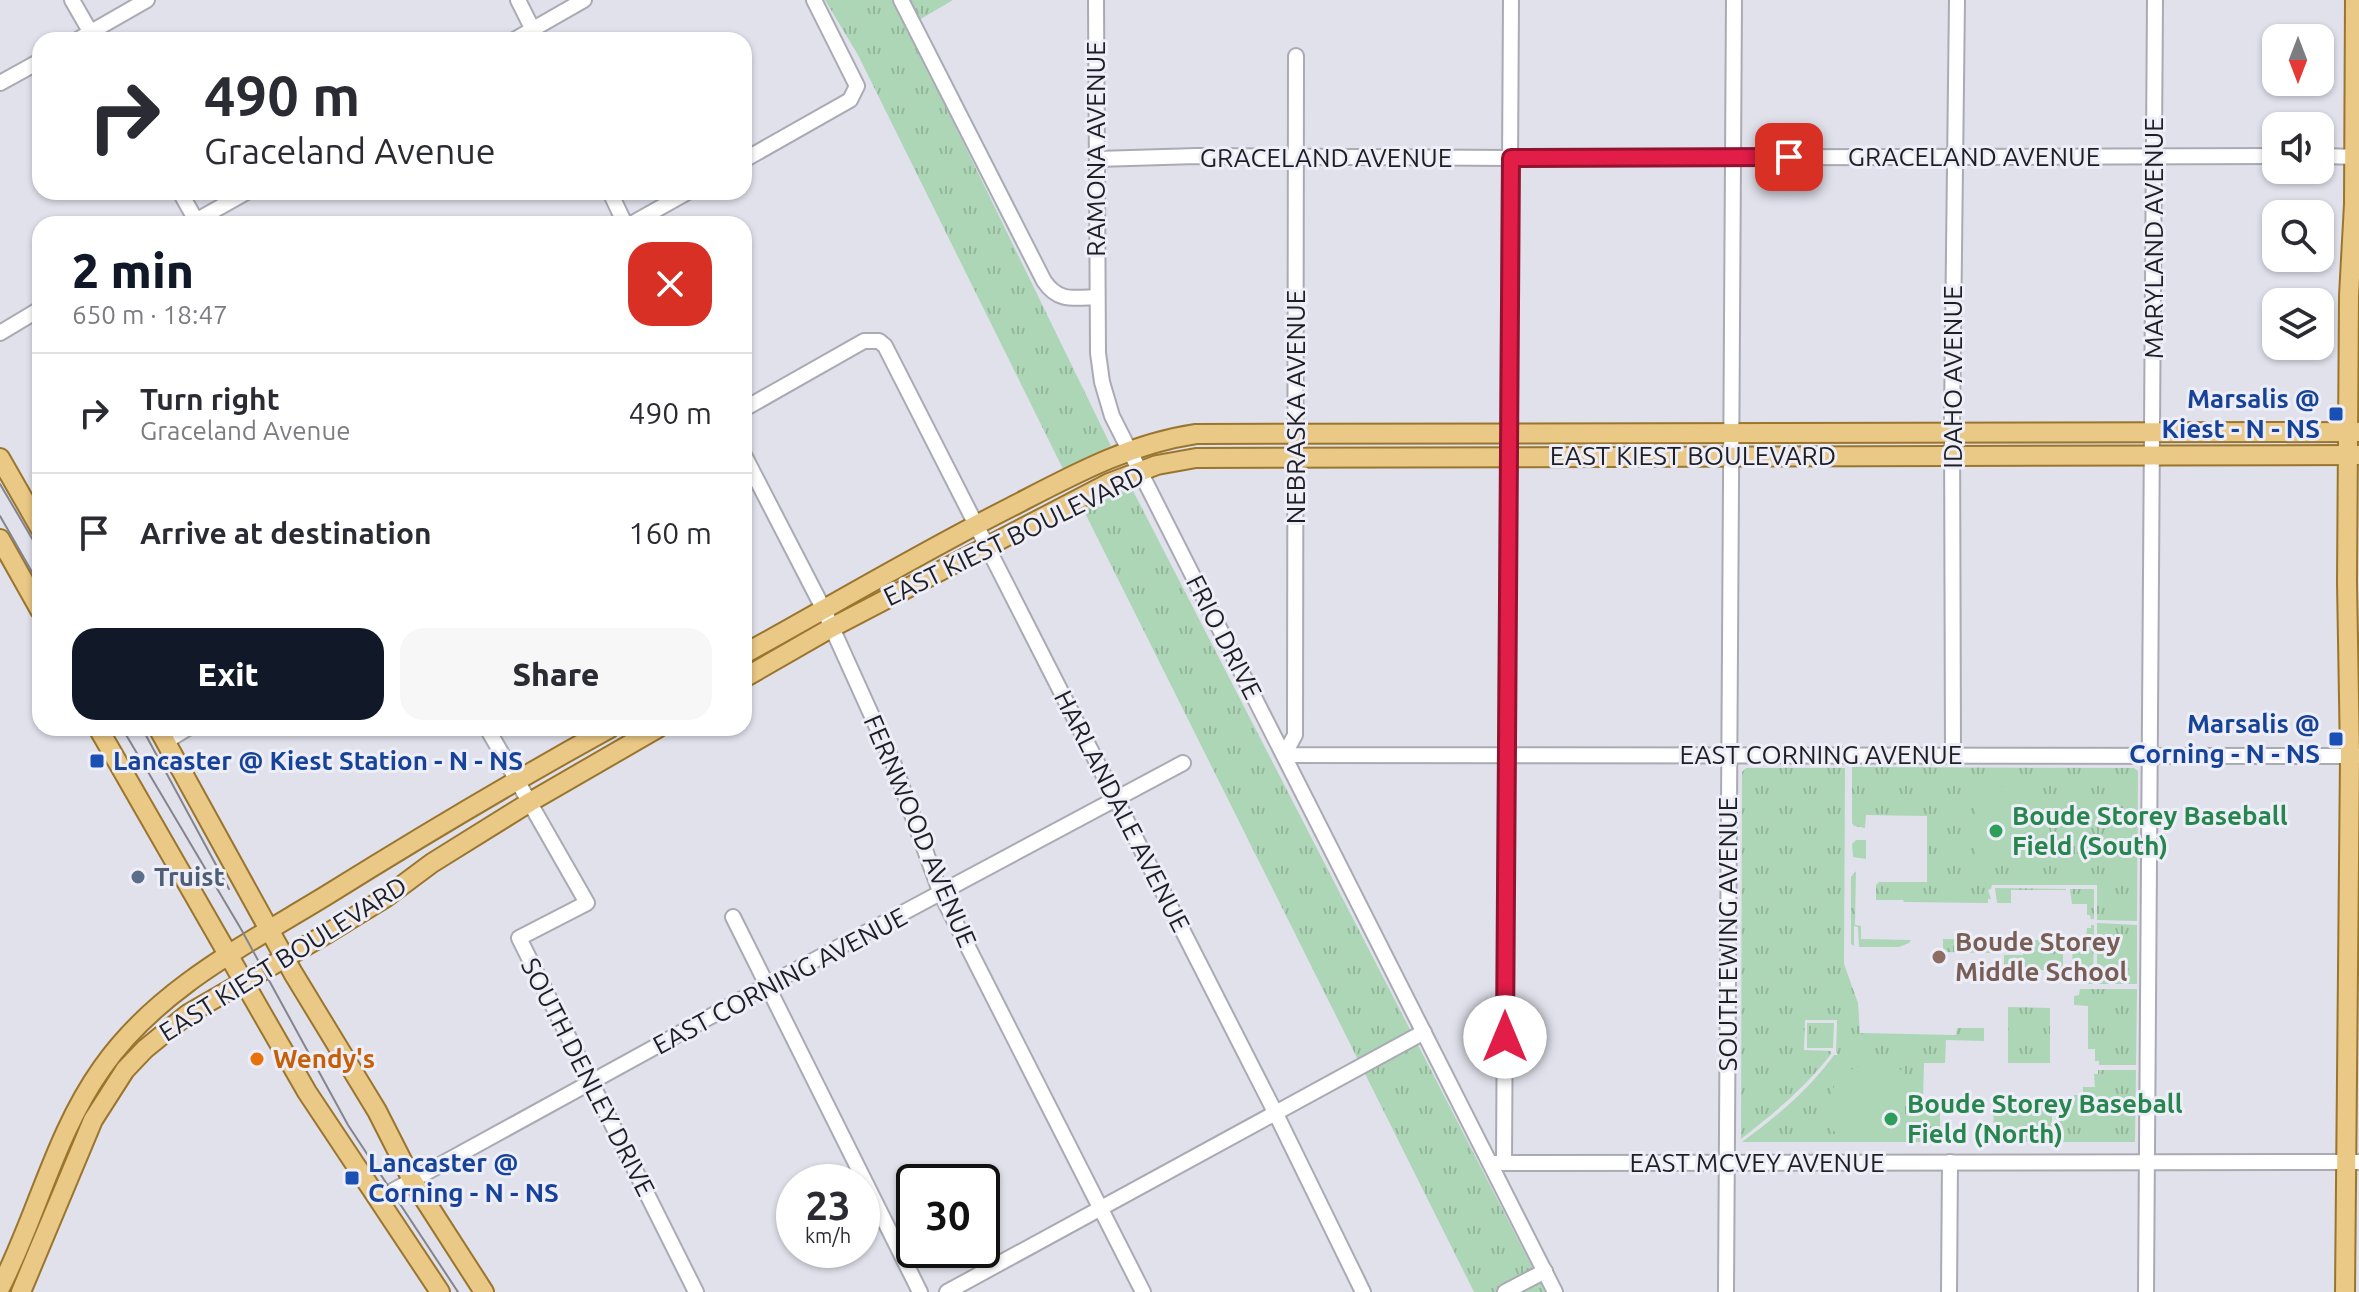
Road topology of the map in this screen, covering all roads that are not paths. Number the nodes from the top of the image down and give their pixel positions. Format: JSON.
{"nodes":[{"id":1,"x":72,"y":0,"type":"edge"},
{"id":2,"x":147,"y":0,"type":"edge"},
{"id":3,"x":518,"y":0,"type":"edge"},
{"id":4,"x":584,"y":0,"type":"edge"},
{"id":5,"x":814,"y":0,"type":"edge"},
{"id":6,"x":1096,"y":0,"type":"edge"},
{"id":7,"x":1511,"y":0,"type":"edge"},
{"id":8,"x":1734,"y":0,"type":"edge"},
{"id":9,"x":1957,"y":0,"type":"edge"},
{"id":10,"x":2155,"y":0,"type":"edge"},
{"id":11,"x":2355,"y":0,"type":"edge"},
{"id":12,"x":903,"y":4,"type":"edge"},
{"id":13,"x":91,"y":32,"type":"edge"},
{"id":14,"x":99,"y":32,"type":"edge"},
{"id":15,"x":535,"y":32,"type":"edge"},
{"id":16,"x":539,"y":32,"type":"edge"},
{"id":17,"x":1296,"y":56,"type":"dead end"},
{"id":18,"x":32,"y":65,"type":"edge"},
{"id":19,"x":0,"y":83,"type":"edge"},
{"id":20,"x":752,"y":155,"type":"edge"},
{"id":21,"x":2262,"y":156,"type":"edge"},
{"id":22,"x":2334,"y":156,"type":"edge"},
{"id":23,"x":1733,"y":157,"type":"junction"},
{"id":24,"x":2155,"y":157,"type":"junction"},
{"id":25,"x":2357,"y":157,"type":"edge"},
{"id":26,"x":1297,"y":158,"type":"junction"},
{"id":27,"x":1511,"y":158,"type":"junction"},
{"id":28,"x":1956,"y":158,"type":"junction"},
{"id":29,"x":1097,"y":159,"type":"junction"},
{"id":30,"x":234,"y":200,"type":"edge"},
{"id":31,"x":674,"y":200,"type":"edge"},
{"id":32,"x":207,"y":216,"type":"edge"},
{"id":33,"x":645,"y":216,"type":"edge"},
{"id":34,"x":1096,"y":297,"type":"junction"},
{"id":35,"x":32,"y":314,"type":"edge"},
{"id":36,"x":0,"y":333,"type":"edge"},
{"id":37,"x":752,"y":404,"type":"edge"},
{"id":38,"x":1296,"y":432,"type":"junction"},
{"id":39,"x":1508,"y":432,"type":"junction"},
{"id":40,"x":1731,"y":432,"type":"junction"},
{"id":41,"x":1952,"y":432,"type":"junction"},
{"id":42,"x":2153,"y":432,"type":"junction"},
{"id":43,"x":2354,"y":432,"type":"edge"},
{"id":44,"x":1129,"y":450,"type":"junction"},
{"id":45,"x":2354,"y":455,"type":"edge"},
{"id":46,"x":1295,"y":456,"type":"junction"},
{"id":47,"x":1508,"y":456,"type":"junction"},
{"id":48,"x":1731,"y":456,"type":"junction"},
{"id":49,"x":1953,"y":456,"type":"junction"},
{"id":50,"x":2152,"y":456,"type":"junction"},
{"id":51,"x":0,"y":458,"type":"edge"},
{"id":52,"x":752,"y":470,"type":"edge"},
{"id":53,"x":1140,"y":471,"type":"junction"},
{"id":54,"x":32,"y":514,"type":"edge"},
{"id":55,"x":977,"y":524,"type":"junction"},
{"id":56,"x":0,"y":539,"type":"edge"},
{"id":57,"x":988,"y":546,"type":"junction"},
{"id":58,"x":32,"y":596,"type":"edge"},
{"id":59,"x":824,"y":610,"type":"junction"},
{"id":60,"x":831,"y":628,"type":"junction"},
{"id":61,"x":752,"y":650,"type":"edge"},
{"id":62,"x":752,"y":673,"type":"edge"},
{"id":63,"x":103,"y":736,"type":"edge"},
{"id":64,"x":162,"y":736,"type":"edge"},
{"id":65,"x":492,"y":736,"type":"edge"},
{"id":66,"x":596,"y":736,"type":"edge"},
{"id":67,"x":644,"y":736,"type":"edge"},
{"id":68,"x":1284,"y":755,"type":"junction"},
{"id":69,"x":1729,"y":755,"type":"junction"},
{"id":70,"x":1953,"y":755,"type":"junction"},
{"id":71,"x":2151,"y":755,"type":"junction"},
{"id":72,"x":1507,"y":756,"type":"junction"},
{"id":73,"x":2354,"y":756,"type":"edge"},
{"id":74,"x":1183,"y":763,"type":"dead end"},
{"id":75,"x":517,"y":781,"type":"junction"},
{"id":76,"x":1115,"y":799,"type":"junction"},
{"id":77,"x":530,"y":802,"type":"junction"},
{"id":78,"x":941,"y":894,"type":"junction"},
{"id":79,"x":733,"y":917,"type":"dead end"},
{"id":80,"x":270,"y":930,"type":"junction"},
{"id":81,"x":229,"y":956,"type":"junction"},
{"id":82,"x":285,"y":958,"type":"junction"},
{"id":83,"x":244,"y":981,"type":"junction"},
{"id":84,"x":766,"y":986,"type":"junction"},
{"id":85,"x":1424,"y":1032,"type":"junction"},
{"id":86,"x":591,"y":1083,"type":"junction"},
{"id":87,"x":1276,"y":1114,"type":"junction"},
{"id":88,"x":1497,"y":1162,"type":"junction"},
{"id":89,"x":1950,"y":1162,"type":"junction"},
{"id":90,"x":2353,"y":1162,"type":"edge"},
{"id":91,"x":1727,"y":1163,"type":"junction"},
{"id":92,"x":2148,"y":1163,"type":"junction"},
{"id":93,"x":412,"y":1180,"type":"junction"},
{"id":94,"x":378,"y":1199,"type":"junction"},
{"id":95,"x":1101,"y":1209,"type":"junction"},
{"id":96,"x":1545,"y":1271,"type":"junction"},
{"id":97,"x":0,"y":1288,"type":"edge"},
{"id":98,"x":21,"y":1292,"type":"edge"},
{"id":99,"x":440,"y":1292,"type":"edge"},
{"id":100,"x":484,"y":1292,"type":"edge"},
{"id":101,"x":696,"y":1292,"type":"edge"},
{"id":102,"x":920,"y":1292,"type":"edge"},
{"id":103,"x":947,"y":1292,"type":"edge"},
{"id":104,"x":1143,"y":1292,"type":"edge"},
{"id":105,"x":1363,"y":1292,"type":"edge"},
{"id":106,"x":1505,"y":1292,"type":"edge"},
{"id":107,"x":1555,"y":1292,"type":"edge"},
{"id":108,"x":1726,"y":1292,"type":"edge"},
{"id":109,"x":1949,"y":1292,"type":"edge"},
{"id":110,"x":2146,"y":1292,"type":"edge"},
{"id":111,"x":2345,"y":1292,"type":"edge"}],
"edges":[{"from":1,"to":13,"type":"street"},
{"from":2,"to":14,"type":"street"},
{"from":3,"to":15,"type":"street"},
{"from":4,"to":16,"type":"street"},
{"from":5,"to":20,"type":"street"},
{"from":6,"to":29,"type":"street","name":"RAMONA AVENUE"},
{"from":7,"to":27,"type":"street"},
{"from":8,"to":23,"type":"street","name":"SOUTH EWING AVENUE"},
{"from":9,"to":28,"type":"street","name":"IDAHO AVENUE"},
{"from":10,"to":24,"type":"street","name":"MARYLAND AVENUE"},
{"from":11,"to":25,"type":"main road"},
{"from":12,"to":34,"type":"street"},
{"from":17,"to":26,"type":"street","name":"NEBRASKA AVENUE"},
{"from":18,"to":19,"type":"street"},
{"from":21,"to":24,"type":"street","name":"GRACELAND AVENUE"},
{"from":22,"to":25,"type":"street"},
{"from":23,"to":27,"type":"street","name":"GRACELAND AVENUE"},
{"from":23,"to":28,"type":"street","name":"GRACELAND AVENUE"},
{"from":23,"to":40,"type":"street","name":"SOUTH EWING AVENUE"},
{"from":24,"to":28,"type":"street","name":"GRACELAND AVENUE"},
{"from":24,"to":42,"type":"street","name":"MARYLAND AVENUE"},
{"from":25,"to":43,"type":"main road"},
{"from":26,"to":27,"type":"street","name":"GRACELAND AVENUE"},
{"from":26,"to":29,"type":"street","name":"GRACELAND AVENUE"},
{"from":26,"to":38,"type":"street","name":"NEBRASKA AVENUE"},
{"from":27,"to":39,"type":"street"},
{"from":28,"to":41,"type":"street","name":"IDAHO AVENUE"},
{"from":29,"to":34,"type":"street","name":"RAMONA AVENUE"},
{"from":30,"to":32,"type":"street"},
{"from":31,"to":33,"type":"street"},
{"from":34,"to":44,"type":"street","name":"FRIO DRIVE"},
{"from":35,"to":36,"type":"street"},
{"from":37,"to":55,"type":"street","name":"HARLANDALE AVENUE"},
{"from":38,"to":39,"type":"main road","name":"EAST KIEST BOULEVARD"},
{"from":38,"to":44,"type":"main road","name":"EAST KIEST BOULEVARD"},
{"from":38,"to":46,"type":"street","name":"NEBRASKA AVENUE"},
{"from":39,"to":40,"type":"main road","name":"EAST KIEST BOULEVARD"},
{"from":39,"to":47,"type":"street"},
{"from":40,"to":41,"type":"main road","name":"EAST KIEST BOULEVARD"},
{"from":40,"to":48,"type":"street","name":"SOUTH EWING AVENUE"},
{"from":41,"to":42,"type":"main road","name":"EAST KIEST BOULEVARD"},
{"from":41,"to":49,"type":"street","name":"IDAHO AVENUE"},
{"from":42,"to":43,"type":"main road","name":"EAST KIEST BOULEVARD"},
{"from":42,"to":50,"type":"street","name":"MARYLAND AVENUE"},
{"from":43,"to":45,"type":"main road"},
{"from":44,"to":53,"type":"street","name":"FRIO DRIVE"},
{"from":44,"to":55,"type":"main road","name":"EAST KIEST BOULEVARD"},
{"from":45,"to":50,"type":"main road","name":"EAST KIEST BOULEVARD"},
{"from":45,"to":73,"type":"main road"},
{"from":46,"to":47,"type":"main road","name":"EAST KIEST BOULEVARD"},
{"from":46,"to":53,"type":"main road","name":"EAST KIEST BOULEVARD"},
{"from":46,"to":68,"type":"street","name":"NEBRASKA AVENUE"},
{"from":47,"to":48,"type":"main road","name":"EAST KIEST BOULEVARD"},
{"from":47,"to":72,"type":"street"},
{"from":48,"to":49,"type":"main road","name":"EAST KIEST BOULEVARD"},
{"from":48,"to":69,"type":"street","name":"SOUTH EWING AVENUE"},
{"from":49,"to":50,"type":"main road","name":"EAST KIEST BOULEVARD"},
{"from":49,"to":70,"type":"street","name":"IDAHO AVENUE"},
{"from":50,"to":71,"type":"street","name":"MARYLAND AVENUE"},
{"from":51,"to":54,"type":"main road"},
{"from":52,"to":59,"type":"street","name":"FERNWOOD AVENUE"},
{"from":53,"to":57,"type":"main road","name":"EAST KIEST BOULEVARD"},
{"from":53,"to":68,"type":"street","name":"FRIO DRIVE"},
{"from":55,"to":57,"type":"street","name":"HARLANDALE AVENUE"},
{"from":55,"to":59,"type":"main road","name":"EAST KIEST BOULEVARD"},
{"from":56,"to":58,"type":"main road"},
{"from":57,"to":60,"type":"main road","name":"EAST KIEST BOULEVARD"},
{"from":57,"to":76,"type":"street","name":"HARLANDALE AVENUE"},
{"from":59,"to":60,"type":"street","name":"FERNWOOD AVENUE"},
{"from":59,"to":61,"type":"main road","name":"EAST KIEST BOULEVARD"},
{"from":60,"to":62,"type":"main road","name":"EAST KIEST BOULEVARD"},
{"from":60,"to":78,"type":"street","name":"FERNWOOD AVENUE"},
{"from":63,"to":81,"type":"main road"},
{"from":64,"to":80,"type":"main road"},
{"from":65,"to":75,"type":"street","name":"SOUTH DENLEY DRIVE"},
{"from":66,"to":75,"type":"main road","name":"EAST KIEST BOULEVARD"},
{"from":67,"to":77,"type":"main road","name":"EAST KIEST BOULEVARD"},
{"from":68,"to":72,"type":"street","name":"EAST CORNING AVENUE"},
{"from":68,"to":85,"type":"street","name":"FRIO DRIVE"},
{"from":69,"to":70,"type":"street","name":"EAST CORNING AVENUE"},
{"from":69,"to":72,"type":"street","name":"EAST CORNING AVENUE"},
{"from":69,"to":91,"type":"street","name":"SOUTH EWING AVENUE"},
{"from":70,"to":71,"type":"street","name":"EAST CORNING AVENUE"},
{"from":71,"to":73,"type":"street","name":"EAST CORNING AVENUE"},
{"from":71,"to":92,"type":"street","name":"MARYLAND AVENUE"},
{"from":72,"to":88,"type":"street"},
{"from":73,"to":90,"type":"main road"},
{"from":74,"to":76,"type":"street","name":"EAST CORNING AVENUE"},
{"from":75,"to":77,"type":"street","name":"SOUTH DENLEY DRIVE"},
{"from":75,"to":80,"type":"main road","name":"EAST KIEST BOULEVARD"},
{"from":76,"to":78,"type":"street","name":"EAST CORNING AVENUE"},
{"from":76,"to":87,"type":"street","name":"HARLANDALE AVENUE"},
{"from":77,"to":82,"type":"main road","name":"EAST KIEST BOULEVARD"},
{"from":77,"to":86,"type":"street","name":"SOUTH DENLEY DRIVE"},
{"from":78,"to":84,"type":"street","name":"EAST CORNING AVENUE"},
{"from":78,"to":95,"type":"street","name":"FERNWOOD AVENUE"},
{"from":79,"to":84,"type":"street"},
{"from":80,"to":81,"type":"main road","name":"EAST KIEST BOULEVARD"},
{"from":80,"to":82,"type":"main road"},
{"from":81,"to":83,"type":"main road"},
{"from":81,"to":97,"type":"main road","name":"EAST KIEST BOULEVARD"},
{"from":82,"to":83,"type":"main road","name":"EAST KIEST BOULEVARD"},
{"from":82,"to":93,"type":"main road"},
{"from":83,"to":94,"type":"main road"},
{"from":83,"to":98,"type":"main road","name":"EAST KIEST BOULEVARD"},
{"from":84,"to":86,"type":"street","name":"EAST CORNING AVENUE"},
{"from":84,"to":102,"type":"street"},
{"from":85,"to":87,"type":"street"},
{"from":85,"to":88,"type":"street","name":"FRIO DRIVE"},
{"from":86,"to":93,"type":"street","name":"EAST CORNING AVENUE"},
{"from":86,"to":101,"type":"street","name":"SOUTH DENLEY DRIVE"},
{"from":87,"to":95,"type":"street"},
{"from":87,"to":105,"type":"street","name":"HARLANDALE AVENUE"},
{"from":88,"to":91,"type":"street","name":"EAST MCVEY AVENUE"},
{"from":88,"to":96,"type":"street","name":"FRIO DRIVE"},
{"from":89,"to":91,"type":"street","name":"EAST MCVEY AVENUE"},
{"from":89,"to":92,"type":"street","name":"EAST MCVEY AVENUE"},
{"from":89,"to":109,"type":"street"},
{"from":90,"to":92,"type":"street","name":"EAST MCVEY AVENUE"},
{"from":90,"to":111,"type":"main road"},
{"from":91,"to":108,"type":"street","name":"SOUTH EWING AVENUE"},
{"from":92,"to":110,"type":"street","name":"MARYLAND AVENUE"},
{"from":93,"to":94,"type":"street","name":"EAST CORNING AVENUE"},
{"from":93,"to":100,"type":"main road"},
{"from":94,"to":99,"type":"main road"},
{"from":95,"to":103,"type":"street"},
{"from":95,"to":104,"type":"street","name":"FERNWOOD AVENUE"},
{"from":96,"to":106,"type":"street"},
{"from":96,"to":107,"type":"street","name":"FRIO DRIVE"}]}
